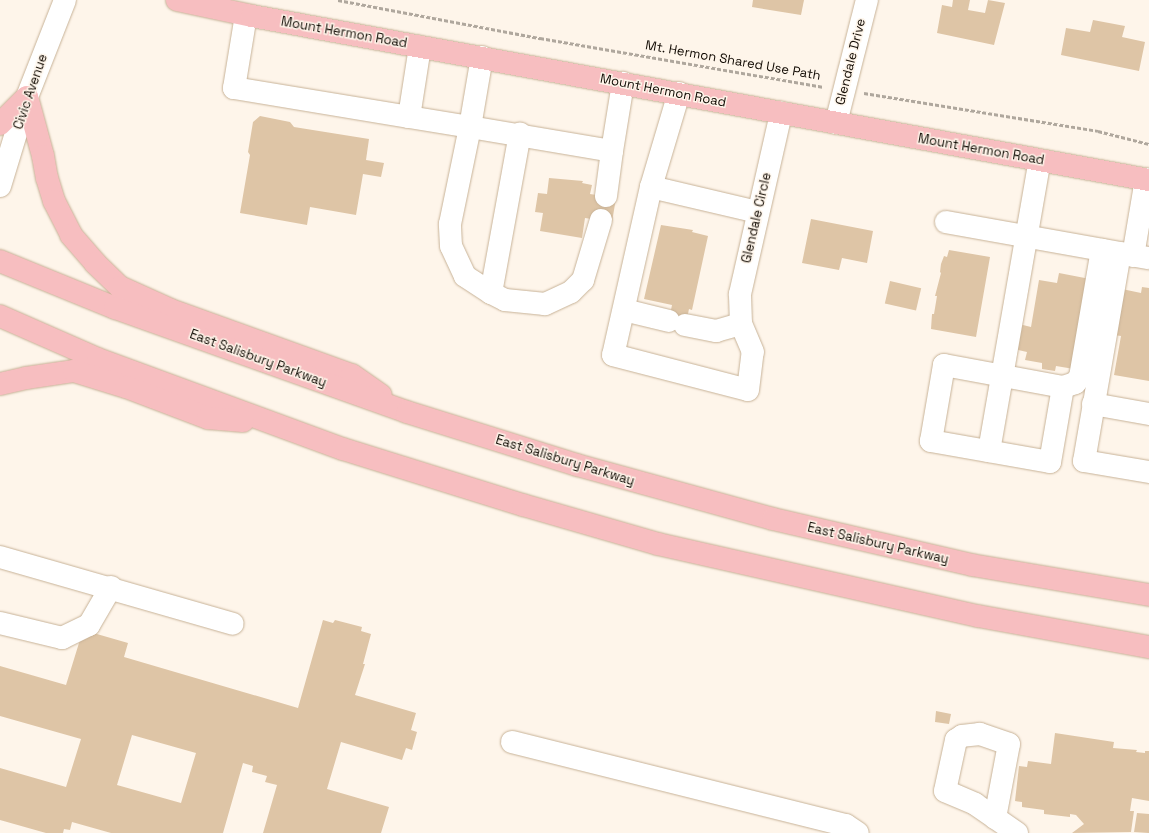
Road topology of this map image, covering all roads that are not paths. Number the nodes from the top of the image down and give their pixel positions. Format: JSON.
{"nodes":[{"id":1,"x":65,"y":0,"type":"edge"},
{"id":2,"x":177,"y":0,"type":"edge"},
{"id":3,"x":867,"y":0,"type":"edge"},
{"id":4,"x":246,"y":15,"type":"junction"},
{"id":5,"x":420,"y":47,"type":"junction"},
{"id":6,"x":482,"y":57,"type":"junction"},
{"id":7,"x":623,"y":83,"type":"junction"},
{"id":8,"x":679,"y":94,"type":"junction"},
{"id":9,"x":27,"y":97,"type":"junction"},
{"id":10,"x":781,"y":113,"type":"junction"},
{"id":11,"x":409,"y":117,"type":"junction"},
{"id":12,"x":836,"y":123,"type":"junction"},
{"id":13,"x":0,"y":124,"type":"edge"},
{"id":14,"x":470,"y":127,"type":"junction"},
{"id":15,"x":520,"y":134,"type":"junction"},
{"id":16,"x":612,"y":150,"type":"junction"},
{"id":17,"x":1040,"y":160,"type":"junction"},
{"id":18,"x":1147,"y":180,"type":"edge"},
{"id":19,"x":0,"y":186,"type":"edge"},
{"id":20,"x":651,"y":187,"type":"junction"},
{"id":21,"x":606,"y":196,"type":"dead end"},
{"id":22,"x":758,"y":212,"type":"junction"},
{"id":23,"x":601,"y":220,"type":"dead end"},
{"id":24,"x":946,"y":222,"type":"dead end"},
{"id":25,"x":1026,"y":236,"type":"junction"},
{"id":26,"x":1126,"y":254,"type":"edge"},
{"id":27,"x":0,"y":261,"type":"edge"},
{"id":28,"x":491,"y":293,"type":"junction"},
{"id":29,"x":624,"y":310,"type":"junction"},
{"id":30,"x":0,"y":316,"type":"edge"},
{"id":31,"x":741,"y":324,"type":"junction"},
{"id":32,"x":1002,"y":375,"type":"junction"},
{"id":33,"x":0,"y":384,"type":"edge"},
{"id":34,"x":1063,"y":387,"type":"junction"},
{"id":35,"x":1093,"y":404,"type":"junction"},
{"id":36,"x":407,"y":412,"type":"junction"},
{"id":37,"x":1149,"y":414,"type":"edge"},
{"id":38,"x":274,"y":424,"type":"junction"},
{"id":39,"x":989,"y":451,"type":"junction"},
{"id":40,"x":1149,"y":472,"type":"edge"},
{"id":41,"x":0,"y":557,"type":"edge"},
{"id":42,"x":111,"y":587,"type":"junction"},
{"id":43,"x":1149,"y":595,"type":"edge"},
{"id":44,"x":0,"y":622,"type":"edge"},
{"id":45,"x":233,"y":624,"type":"dead end"},
{"id":46,"x":1149,"y":647,"type":"edge"},
{"id":47,"x":512,"y":742,"type":"dead end"},
{"id":48,"x":995,"y":818,"type":"dead end"},
{"id":49,"x":858,"y":833,"type":"edge"},
{"id":50,"x":1017,"y":833,"type":"edge"}],
"edges":[{"from":1,"to":9,"type":"street","name":"Civic Avenue"},
{"from":2,"to":4,"type":"main road","name":"Mount Hermon Road"},
{"from":3,"to":12,"type":"street","name":"Glendale Drive"},
{"from":4,"to":5,"type":"main road","name":"Mount Hermon Road"},
{"from":4,"to":11,"type":"street"},
{"from":5,"to":6,"type":"main road","name":"Mount Hermon Road"},
{"from":5,"to":11,"type":"street"},
{"from":6,"to":7,"type":"main road","name":"Mount Hermon Road"},
{"from":6,"to":14,"type":"street"},
{"from":7,"to":8,"type":"main road","name":"Mount Hermon Road"},
{"from":7,"to":16,"type":"street"},
{"from":8,"to":10,"type":"main road","name":"Mount Hermon Road"},
{"from":8,"to":20,"type":"street"},
{"from":9,"to":13,"type":"main road"},
{"from":9,"to":19,"type":"street","name":"Civic Avenue"},
{"from":9,"to":36,"type":"main road"},
{"from":10,"to":12,"type":"main road","name":"Mount Hermon Road"},
{"from":10,"to":22,"type":"street","name":"Glendale Circle"},
{"from":11,"to":14,"type":"street"},
{"from":12,"to":17,"type":"main road","name":"Mount Hermon Road"},
{"from":14,"to":15,"type":"street"},
{"from":14,"to":28,"type":"street"},
{"from":15,"to":16,"type":"street"},
{"from":15,"to":28,"type":"street"},
{"from":16,"to":21,"type":"street"},
{"from":17,"to":18,"type":"main road","name":"Mount Hermon Road"},
{"from":17,"to":25,"type":"street"},
{"from":18,"to":26,"type":"street"},
{"from":20,"to":22,"type":"street"},
{"from":20,"to":29,"type":"street"},
{"from":22,"to":31,"type":"street","name":"Glendale Circle"},
{"from":23,"to":28,"type":"street"},
{"from":24,"to":25,"type":"street"},
{"from":25,"to":26,"type":"street"},
{"from":25,"to":32,"type":"street"},
{"from":26,"to":34,"type":"street"},
{"from":26,"to":35,"type":"street"},
{"from":27,"to":36,"type":"main road","name":"East Salisbury Parkway"},
{"from":29,"to":31,"type":"street"},
{"from":29,"to":31,"type":"street"},
{"from":30,"to":38,"type":"main road"},
{"from":32,"to":34,"type":"street"},
{"from":32,"to":39,"type":"street"},
{"from":32,"to":39,"type":"street"},
{"from":33,"to":38,"type":"main road"},
{"from":34,"to":39,"type":"street"},
{"from":35,"to":37,"type":"street"},
{"from":35,"to":40,"type":"street"},
{"from":36,"to":43,"type":"main road","name":"East Salisbury Parkway"},
{"from":38,"to":46,"type":"main road"},
{"from":41,"to":42,"type":"street"},
{"from":42,"to":44,"type":"street"},
{"from":42,"to":45,"type":"street"},
{"from":47,"to":49,"type":"street"},
{"from":48,"to":50,"type":"street"}]}
